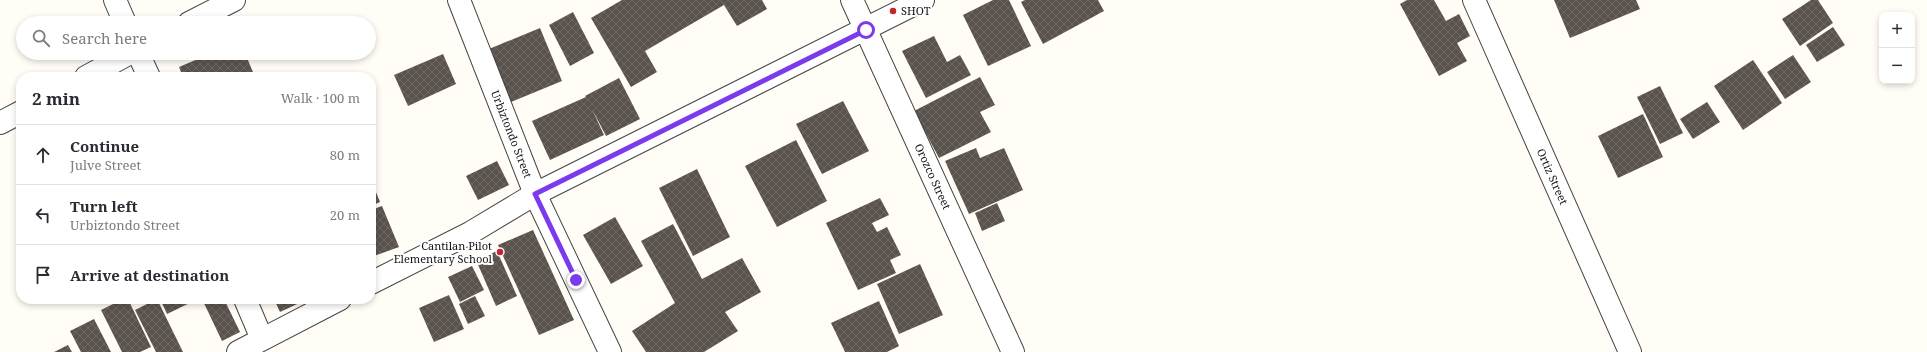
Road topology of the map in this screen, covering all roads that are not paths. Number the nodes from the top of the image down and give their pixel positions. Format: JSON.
{"nodes":[{"id":1,"x":115,"y":0,"type":"edge"},
{"id":2,"x":234,"y":0,"type":"edge"},
{"id":3,"x":459,"y":0,"type":"edge"},
{"id":4,"x":852,"y":0,"type":"edge"},
{"id":5,"x":923,"y":0,"type":"edge"},
{"id":6,"x":1474,"y":0,"type":"edge"},
{"id":7,"x":122,"y":16,"type":"edge"},
{"id":8,"x":203,"y":16,"type":"edge"},
{"id":9,"x":866,"y":30,"type":"junction"},
{"id":10,"x":117,"y":60,"type":"edge"},
{"id":11,"x":141,"y":60,"type":"edge"},
{"id":12,"x":95,"y":72,"type":"edge"},
{"id":13,"x":147,"y":72,"type":"edge"},
{"id":14,"x":16,"y":115,"type":"edge"},
{"id":15,"x":0,"y":123,"type":"edge"},
{"id":16,"x":535,"y":194,"type":"junction"},
{"id":17,"x":376,"y":280,"type":"edge"},
{"id":18,"x":247,"y":304,"type":"edge"},
{"id":19,"x":330,"y":304,"type":"edge"},
{"id":20,"x":262,"y":339,"type":"junction"},
{"id":21,"x":238,"y":352,"type":"edge"},
{"id":22,"x":610,"y":352,"type":"edge"},
{"id":23,"x":1013,"y":352,"type":"edge"},
{"id":24,"x":1630,"y":352,"type":"edge"}],
"edges":[{"from":1,"to":7,"type":"street"},
{"from":2,"to":8,"type":"street"},
{"from":3,"to":16,"type":"street","name":"Urbiztondo Street"},
{"from":4,"to":9,"type":"street","name":"Orozco Street"},
{"from":5,"to":9,"type":"street"},
{"from":6,"to":24,"type":"street","name":"Ortiz Street"},
{"from":9,"to":16,"type":"street"},
{"from":9,"to":23,"type":"street","name":"Orozco Street"},
{"from":10,"to":12,"type":"street"},
{"from":11,"to":13,"type":"street"},
{"from":14,"to":15,"type":"street"},
{"from":16,"to":17,"type":"street"},
{"from":16,"to":22,"type":"street","name":"Urbiztondo Street"},
{"from":18,"to":20,"type":"street"},
{"from":19,"to":20,"type":"street"},
{"from":20,"to":21,"type":"street"}]}
